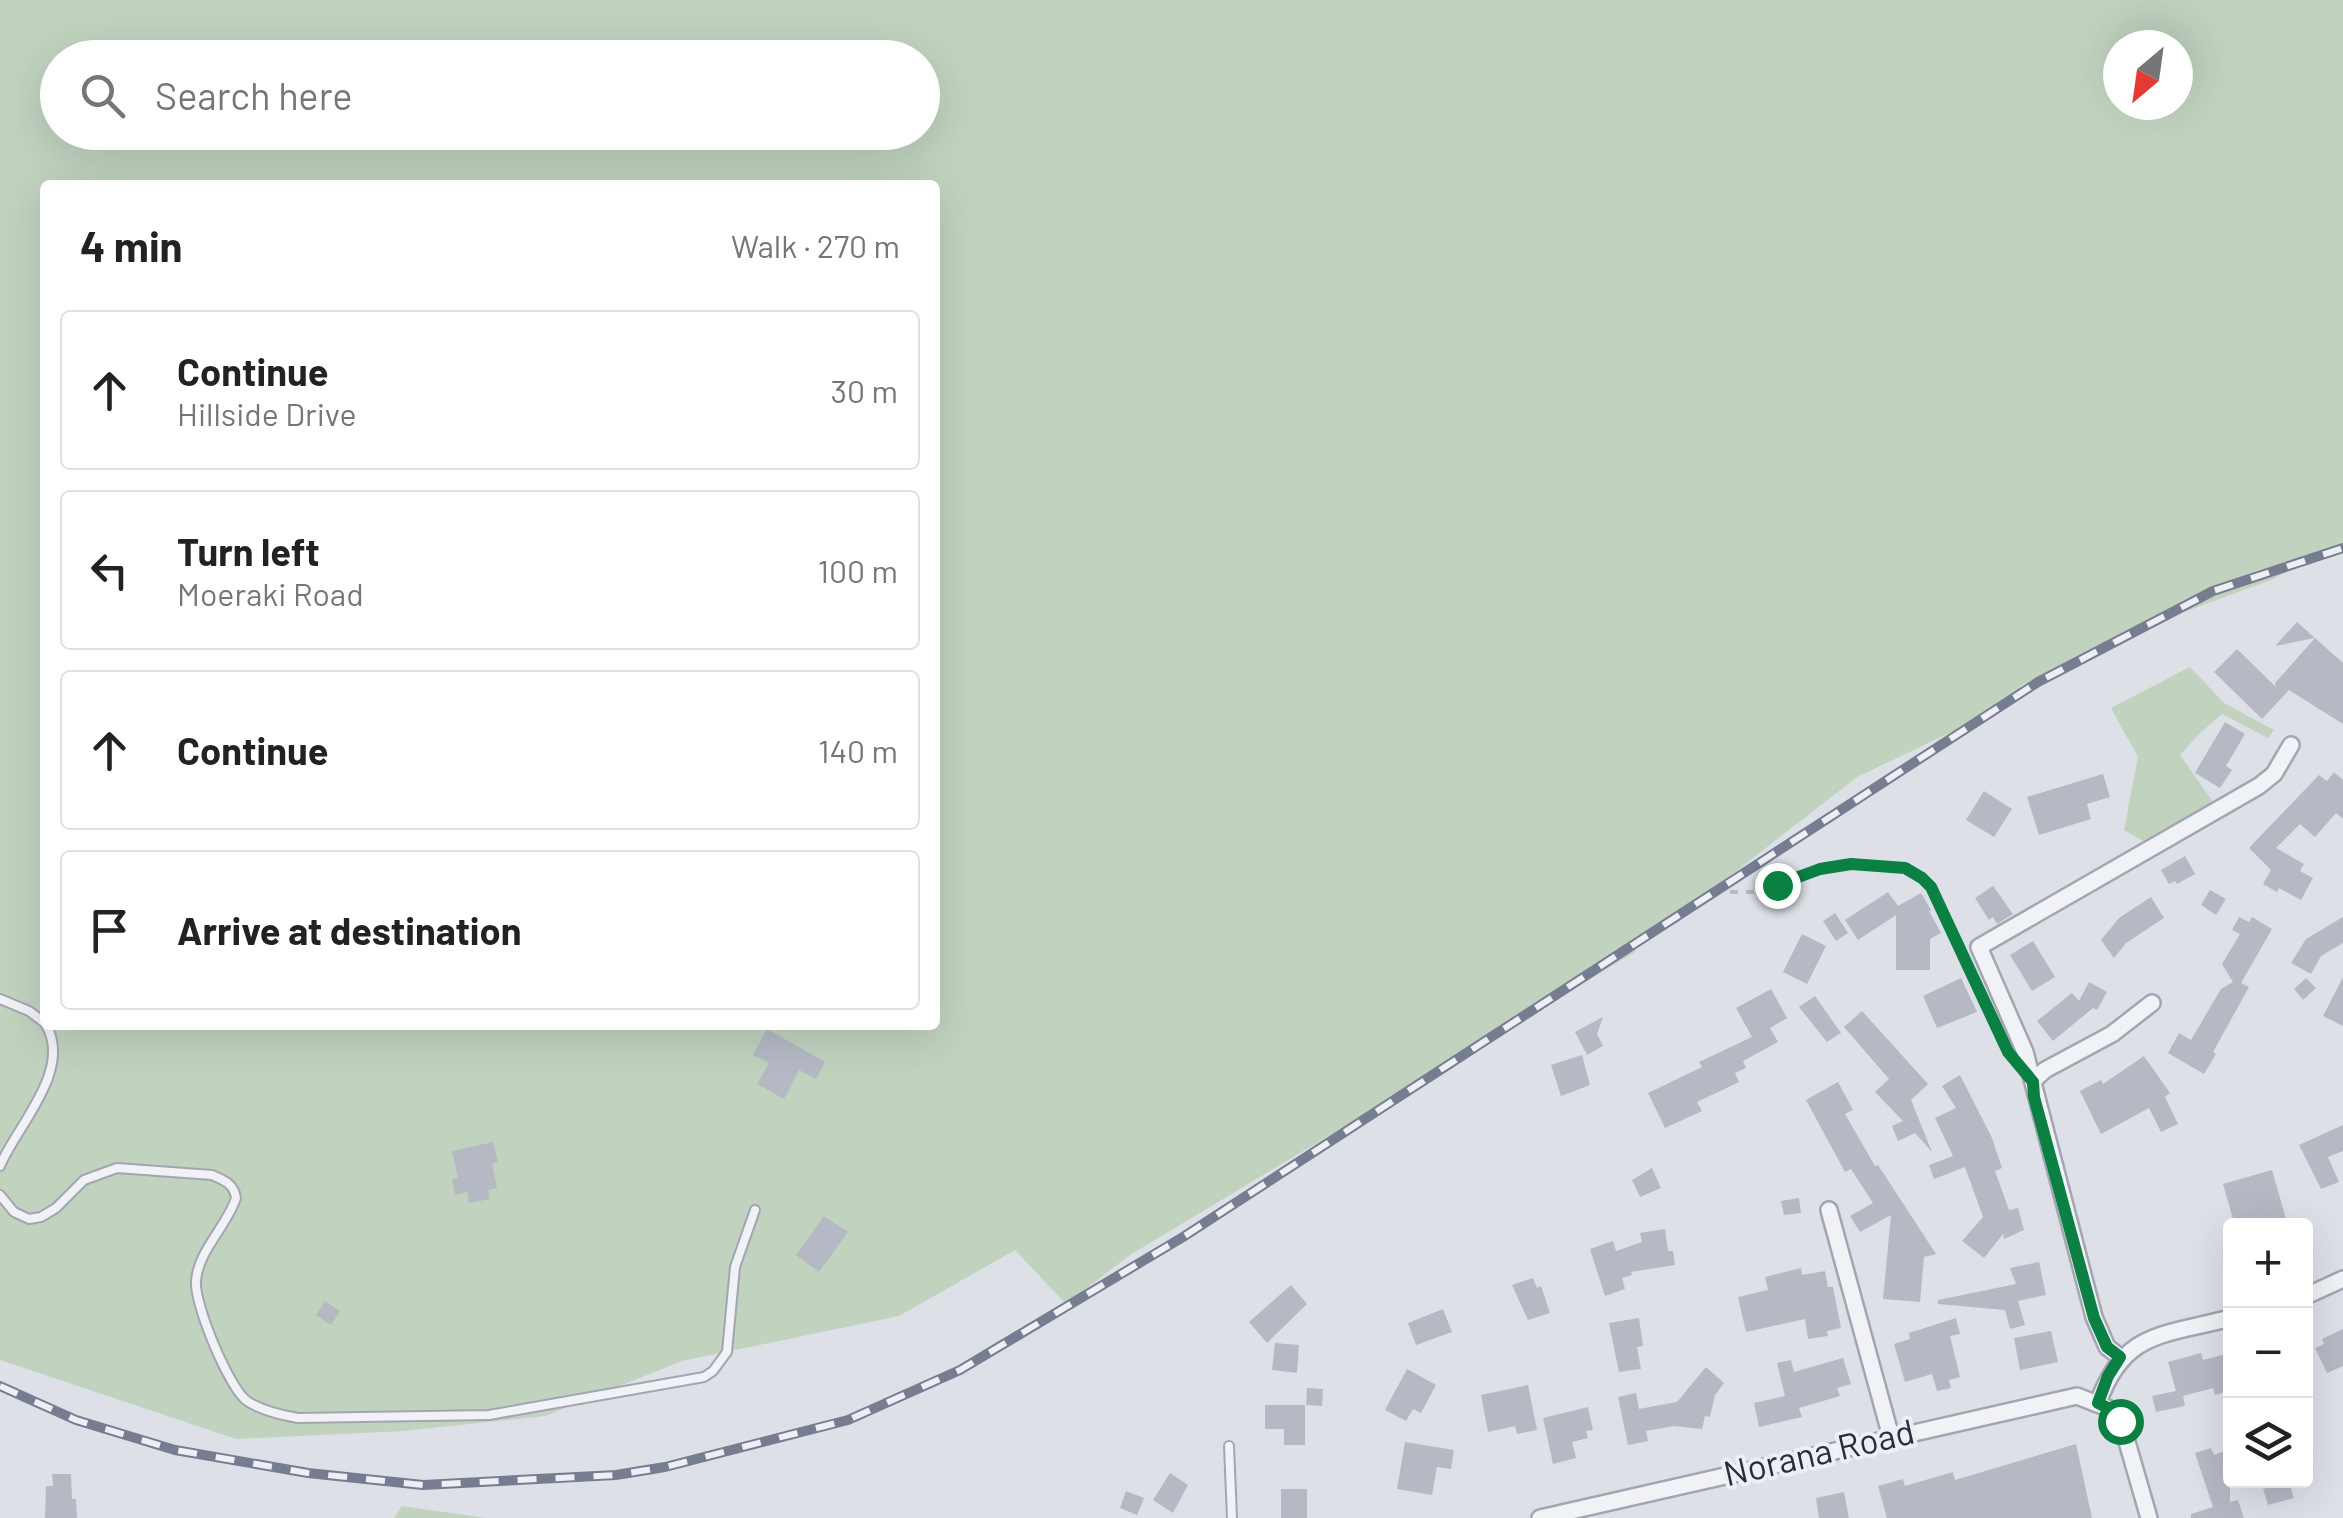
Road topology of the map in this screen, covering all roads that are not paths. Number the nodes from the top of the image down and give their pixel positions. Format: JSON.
{"nodes":[{"id":1,"x":2292,"y":745,"type":"dead end"},
{"id":2,"x":0,"y":998,"type":"edge"},
{"id":3,"x":2152,"y":1003,"type":"dead end"},
{"id":4,"x":40,"y":1019,"type":"edge"},
{"id":5,"x":50,"y":1030,"type":"edge"},
{"id":6,"x":2033,"y":1082,"type":"junction"},
{"id":7,"x":0,"y":1166,"type":"edge"},
{"id":8,"x":0,"y":1195,"type":"edge"},
{"id":9,"x":754,"y":1210,"type":"dead end"},
{"id":10,"x":1829,"y":1210,"type":"dead end"},
{"id":11,"x":2343,"y":1279,"type":"edge"},
{"id":12,"x":2313,"y":1293,"type":"edge"},
{"id":13,"x":2223,"y":1320,"type":"edge"},
{"id":14,"x":2120,"y":1357,"type":"junction"},
{"id":15,"x":2098,"y":1403,"type":"junction"},
{"id":16,"x":1891,"y":1437,"type":"junction"},
{"id":17,"x":1229,"y":1446,"type":"dead end"},
{"id":18,"x":1232,"y":1518,"type":"edge"},
{"id":19,"x":1540,"y":1518,"type":"edge"},
{"id":20,"x":2149,"y":1518,"type":"edge"}],
"edges":[{"from":1,"to":6,"type":"street"},
{"from":2,"to":4,"type":"lane"},
{"from":3,"to":6,"type":"street"},
{"from":5,"to":7,"type":"lane"},
{"from":6,"to":14,"type":"street"},
{"from":8,"to":9,"type":"lane"},
{"from":10,"to":16,"type":"street"},
{"from":11,"to":12,"type":"street"},
{"from":13,"to":14,"type":"street"},
{"from":14,"to":15,"type":"street"},
{"from":15,"to":16,"type":"street","name":"Norana Road"},
{"from":15,"to":20,"type":"street"},
{"from":16,"to":19,"type":"street","name":"Norana Road"},
{"from":17,"to":18,"type":"lane"}]}
